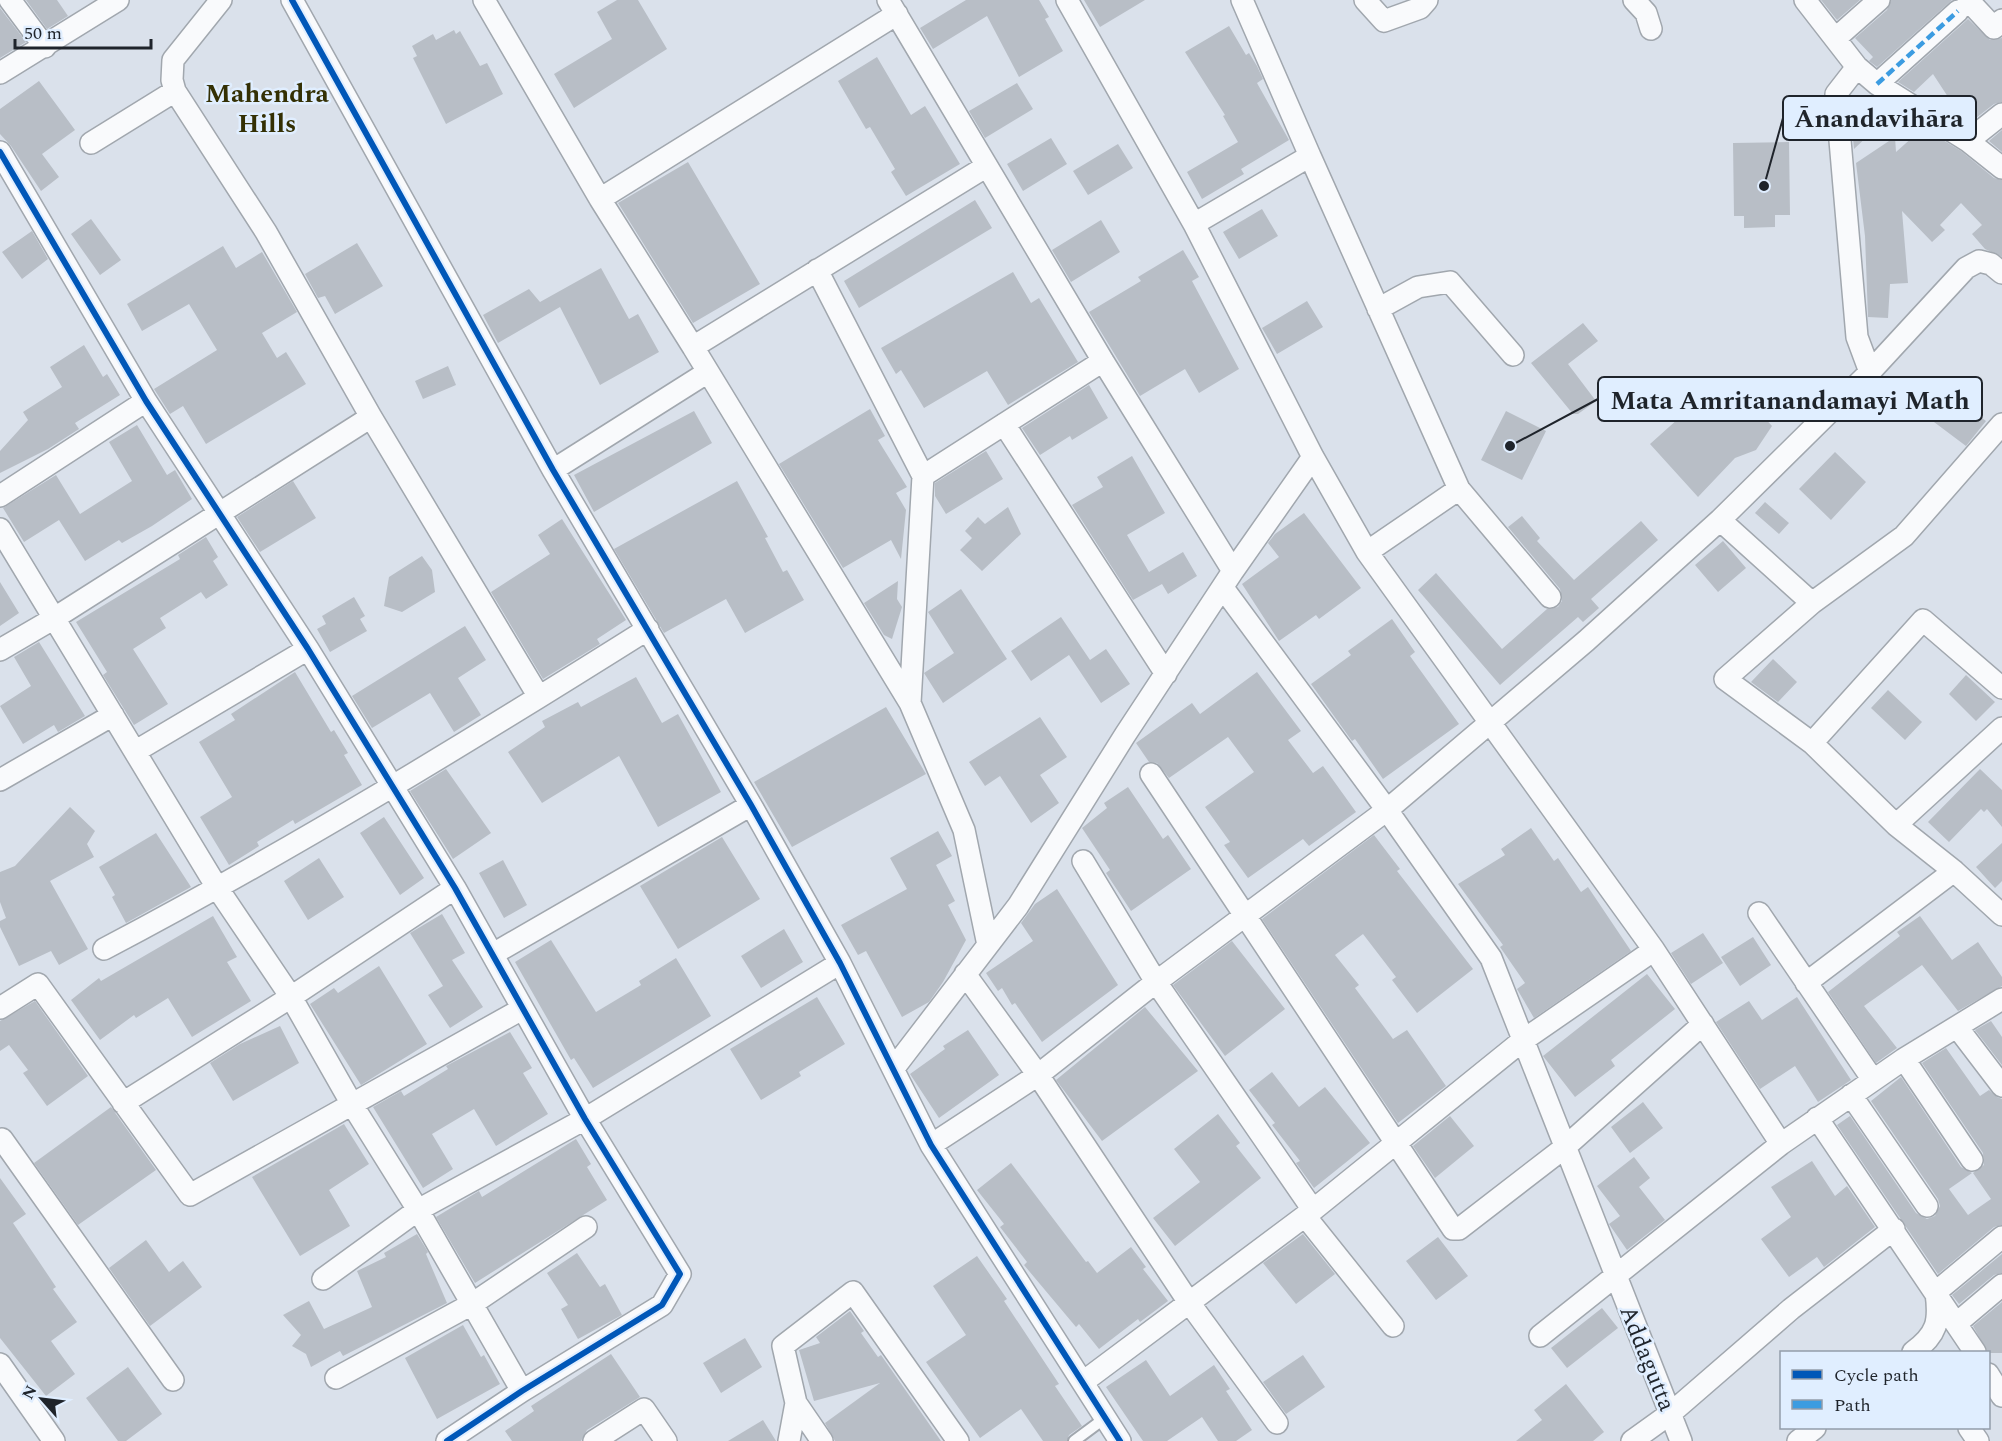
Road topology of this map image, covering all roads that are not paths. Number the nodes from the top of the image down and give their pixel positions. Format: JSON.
{"nodes":[{"id":1,"x":9,"y":0,"type":"edge"},
{"id":2,"x":118,"y":0,"type":"edge"},
{"id":3,"x":221,"y":0,"type":"edge"},
{"id":4,"x":292,"y":0,"type":"edge"},
{"id":5,"x":483,"y":0,"type":"edge"},
{"id":6,"x":1067,"y":0,"type":"edge"},
{"id":7,"x":1242,"y":0,"type":"edge"},
{"id":8,"x":1365,"y":0,"type":"edge"},
{"id":9,"x":1427,"y":0,"type":"edge"},
{"id":10,"x":1634,"y":0,"type":"edge"},
{"id":11,"x":1805,"y":0,"type":"edge"},
{"id":12,"x":1879,"y":0,"type":"edge"},
{"id":13,"x":1966,"y":3,"type":"edge"},
{"id":14,"x":892,"y":7,"type":"edge"},
{"id":15,"x":1651,"y":29,"type":"dead end"},
{"id":16,"x":1999,"y":29,"type":"edge"},
{"id":17,"x":1836,"y":38,"type":"junction"},
{"id":18,"x":45,"y":47,"type":"junction"},
{"id":19,"x":1857,"y":67,"type":"junction"},
{"id":20,"x":0,"y":73,"type":"edge"},
{"id":21,"x":1877,"y":84,"type":"junction"},
{"id":22,"x":176,"y":91,"type":"junction"},
{"id":23,"x":2002,"y":114,"type":"edge"},
{"id":24,"x":1968,"y":141,"type":"junction"},
{"id":25,"x":91,"y":143,"type":"dead end"},
{"id":26,"x":0,"y":152,"type":"edge"},
{"id":27,"x":1310,"y":156,"type":"junction"},
{"id":28,"x":987,"y":166,"type":"junction"},
{"id":29,"x":2002,"y":168,"type":"edge"},
{"id":30,"x":600,"y":199,"type":"junction"},
{"id":31,"x":1194,"y":224,"type":"junction"},
{"id":32,"x":817,"y":270,"type":"junction"},
{"id":33,"x":2002,"y":273,"type":"edge"},
{"id":34,"x":1378,"y":309,"type":"junction"},
{"id":35,"x":693,"y":347,"type":"junction"},
{"id":36,"x":1513,"y":355,"type":"dead end"},
{"id":37,"x":1103,"y":361,"type":"junction"},
{"id":38,"x":708,"y":372,"type":"junction"},
{"id":39,"x":1870,"y":372,"type":"junction"},
{"id":40,"x":146,"y":401,"type":"junction"},
{"id":41,"x":371,"y":417,"type":"junction"},
{"id":42,"x":2002,"y":423,"type":"edge"},
{"id":43,"x":1004,"y":424,"type":"junction"},
{"id":44,"x":1313,"y":457,"type":"junction"},
{"id":45,"x":553,"y":470,"type":"junction"},
{"id":46,"x":922,"y":476,"type":"junction"},
{"id":47,"x":1459,"y":489,"type":"junction"},
{"id":48,"x":0,"y":496,"type":"edge"},
{"id":49,"x":219,"y":512,"type":"junction"},
{"id":50,"x":1719,"y":520,"type":"junction"},
{"id":51,"x":0,"y":529,"type":"edge"},
{"id":52,"x":1367,"y":552,"type":"junction"},
{"id":53,"x":1228,"y":580,"type":"junction"},
{"id":54,"x":1550,"y":597,"type":"dead end"},
{"id":55,"x":1812,"y":603,"type":"junction"},
{"id":56,"x":53,"y":619,"type":"junction"},
{"id":57,"x":648,"y":629,"type":"junction"},
{"id":58,"x":308,"y":649,"type":"junction"},
{"id":59,"x":0,"y":650,"type":"edge"},
{"id":60,"x":1166,"y":675,"type":"junction"},
{"id":61,"x":2002,"y":688,"type":"edge"},
{"id":62,"x":539,"y":697,"type":"junction"},
{"id":63,"x":910,"y":703,"type":"junction"},
{"id":64,"x":113,"y":715,"type":"junction"},
{"id":65,"x":1489,"y":722,"type":"junction"},
{"id":66,"x":2001,"y":732,"type":"edge"},
{"id":67,"x":1812,"y":743,"type":"junction"},
{"id":68,"x":136,"y":751,"type":"junction"},
{"id":69,"x":1151,"y":774,"type":"dead end"},
{"id":70,"x":0,"y":780,"type":"edge"},
{"id":71,"x":393,"y":785,"type":"junction"},
{"id":72,"x":751,"y":805,"type":"junction"},
{"id":73,"x":1387,"y":810,"type":"junction"},
{"id":74,"x":1896,"y":825,"type":"junction"},
{"id":75,"x":1083,"y":861,"type":"dead end"},
{"id":76,"x":1954,"y":871,"type":"junction"},
{"id":77,"x":455,"y":888,"type":"junction"},
{"id":78,"x":218,"y":889,"type":"junction"},
{"id":79,"x":1759,"y":913,"type":"dead end"},
{"id":80,"x":1247,"y":915,"type":"junction"},
{"id":81,"x":2002,"y":915,"type":"edge"},
{"id":82,"x":988,"y":945,"type":"junction"},
{"id":83,"x":104,"y":949,"type":"dead end"},
{"id":84,"x":1654,"y":950,"type":"junction"},
{"id":85,"x":493,"y":954,"type":"junction"},
{"id":86,"x":840,"y":963,"type":"junction"},
{"id":87,"x":965,"y":974,"type":"junction"},
{"id":88,"x":1156,"y":982,"type":"junction"},
{"id":89,"x":1806,"y":983,"type":"junction"},
{"id":90,"x":291,"y":997,"type":"junction"},
{"id":91,"x":1999,"y":1006,"type":"edge"},
{"id":92,"x":0,"y":1008,"type":"edge"},
{"id":93,"x":522,"y":1008,"type":"junction"},
{"id":94,"x":1703,"y":1024,"type":"junction"},
{"id":95,"x":1957,"y":1027,"type":"junction"},
{"id":96,"x":1522,"y":1041,"type":"junction"},
{"id":97,"x":1904,"y":1059,"type":"junction"},
{"id":98,"x":894,"y":1068,"type":"junction"},
{"id":99,"x":1038,"y":1075,"type":"junction"},
{"id":100,"x":1874,"y":1080,"type":"junction"},
{"id":101,"x":2002,"y":1086,"type":"edge"},
{"id":102,"x":1851,"y":1095,"type":"junction"},
{"id":103,"x":123,"y":1103,"type":"junction"},
{"id":104,"x":353,"y":1106,"type":"junction"},
{"id":105,"x":1817,"y":1118,"type":"junction"},
{"id":106,"x":585,"y":1119,"type":"junction"},
{"id":107,"x":1,"y":1138,"type":"edge"},
{"id":108,"x":1397,"y":1141,"type":"junction"},
{"id":109,"x":1780,"y":1143,"type":"junction"},
{"id":110,"x":931,"y":1145,"type":"junction"},
{"id":111,"x":1564,"y":1148,"type":"junction"},
{"id":112,"x":1972,"y":1160,"type":"dead end"},
{"id":113,"x":1927,"y":1206,"type":"dead end"},
{"id":114,"x":418,"y":1209,"type":"junction"},
{"id":115,"x":1309,"y":1213,"type":"junction"},
{"id":116,"x":586,"y":1227,"type":"dead end"},
{"id":117,"x":1894,"y":1229,"type":"junction"},
{"id":118,"x":2002,"y":1237,"type":"edge"},
{"id":119,"x":1614,"y":1275,"type":"junction"},
{"id":120,"x":323,"y":1279,"type":"dead end"},
{"id":121,"x":2002,"y":1285,"type":"edge"},
{"id":122,"x":1936,"y":1292,"type":"junction"},
{"id":123,"x":1188,"y":1301,"type":"junction"},
{"id":124,"x":472,"y":1304,"type":"junction"},
{"id":125,"x":1957,"y":1323,"type":"junction"},
{"id":126,"x":1393,"y":1326,"type":"dead end"},
{"id":127,"x":1540,"y":1336,"type":"dead end"},
{"id":128,"x":1918,"y":1351,"type":"edge"},
{"id":129,"x":1974,"y":1351,"type":"edge"},
{"id":130,"x":0,"y":1365,"type":"edge"},
{"id":131,"x":1990,"y":1376,"type":"edge"},
{"id":132,"x":336,"y":1378,"type":"dead end"},
{"id":133,"x":173,"y":1380,"type":"dead end"},
{"id":134,"x":1083,"y":1382,"type":"junction"},
{"id":135,"x":522,"y":1391,"type":"junction"},
{"id":136,"x":2002,"y":1396,"type":"edge"},
{"id":137,"x":796,"y":1403,"type":"junction"},
{"id":138,"x":1671,"y":1413,"type":"junction"},
{"id":139,"x":1106,"y":1418,"type":"junction"},
{"id":140,"x":1277,"y":1423,"type":"dead end"},
{"id":141,"x":1814,"y":1429,"type":"edge"},
{"id":142,"x":54,"y":1441,"type":"edge"},
{"id":143,"x":447,"y":1441,"type":"edge"},
{"id":144,"x":594,"y":1441,"type":"edge"},
{"id":145,"x":666,"y":1441,"type":"edge"},
{"id":146,"x":789,"y":1441,"type":"edge"},
{"id":147,"x":822,"y":1441,"type":"edge"},
{"id":148,"x":958,"y":1441,"type":"edge"},
{"id":149,"x":1074,"y":1441,"type":"edge"},
{"id":150,"x":1120,"y":1441,"type":"edge"},
{"id":151,"x":1632,"y":1441,"type":"edge"},
{"id":152,"x":1681,"y":1441,"type":"edge"},
{"id":153,"x":1798,"y":1441,"type":"edge"}],
"edges":[{"from":1,"to":18,"type":"street"},
{"from":2,"to":18,"type":"street"},
{"from":3,"to":22,"type":"street"},
{"from":4,"to":45,"type":"street"},
{"from":5,"to":30,"type":"street"},
{"from":6,"to":31,"type":"street"},
{"from":7,"to":27,"type":"street"},
{"from":8,"to":9,"type":"street"},
{"from":10,"to":15,"type":"street"},
{"from":11,"to":17,"type":"street"},
{"from":12,"to":17,"type":"street"},
{"from":13,"to":16,"type":"street"},
{"from":13,"to":21,"type":"street"},
{"from":14,"to":28,"type":"street","name":"Addagutta"},
{"from":14,"to":30,"type":"street"},
{"from":17,"to":19,"type":"street"},
{"from":18,"to":20,"type":"street"},
{"from":19,"to":21,"type":"street"},
{"from":19,"to":39,"type":"street"},
{"from":21,"to":24,"type":"street"},
{"from":22,"to":25,"type":"street"},
{"from":22,"to":41,"type":"street"},
{"from":23,"to":24,"type":"street"},
{"from":24,"to":29,"type":"street"},
{"from":26,"to":40,"type":"street"},
{"from":27,"to":31,"type":"street"},
{"from":27,"to":34,"type":"street"},
{"from":28,"to":32,"type":"street"},
{"from":28,"to":37,"type":"street","name":"Addagutta"},
{"from":30,"to":35,"type":"street"},
{"from":31,"to":44,"type":"street"},
{"from":32,"to":35,"type":"street"},
{"from":32,"to":46,"type":"street"},
{"from":33,"to":39,"type":"street"},
{"from":34,"to":36,"type":"street"},
{"from":34,"to":47,"type":"street"},
{"from":35,"to":38,"type":"street"},
{"from":37,"to":43,"type":"street"},
{"from":37,"to":53,"type":"street","name":"Addagutta"},
{"from":38,"to":45,"type":"street"},
{"from":38,"to":63,"type":"street"},
{"from":39,"to":50,"type":"street"},
{"from":40,"to":48,"type":"street"},
{"from":40,"to":49,"type":"street"},
{"from":41,"to":49,"type":"street"},
{"from":41,"to":62,"type":"street"},
{"from":42,"to":55,"type":"street"},
{"from":43,"to":46,"type":"street"},
{"from":43,"to":60,"type":"street"},
{"from":44,"to":52,"type":"street"},
{"from":44,"to":53,"type":"street"},
{"from":45,"to":57,"type":"street"},
{"from":46,"to":63,"type":"street"},
{"from":47,"to":52,"type":"street"},
{"from":47,"to":54,"type":"street"},
{"from":49,"to":56,"type":"street"},
{"from":49,"to":58,"type":"street"},
{"from":50,"to":55,"type":"street"},
{"from":50,"to":65,"type":"street"},
{"from":51,"to":56,"type":"street"},
{"from":52,"to":65,"type":"street"},
{"from":53,"to":60,"type":"street"},
{"from":53,"to":73,"type":"street","name":"Addagutta"},
{"from":55,"to":67,"type":"street"},
{"from":56,"to":59,"type":"street"},
{"from":56,"to":64,"type":"street"},
{"from":57,"to":62,"type":"street"},
{"from":57,"to":72,"type":"street"},
{"from":58,"to":68,"type":"street"},
{"from":58,"to":71,"type":"street"},
{"from":60,"to":82,"type":"street"},
{"from":61,"to":67,"type":"street"},
{"from":62,"to":71,"type":"street"},
{"from":63,"to":82,"type":"street"},
{"from":64,"to":68,"type":"street"},
{"from":64,"to":70,"type":"street"},
{"from":65,"to":73,"type":"street"},
{"from":65,"to":84,"type":"street"},
{"from":66,"to":74,"type":"street"},
{"from":67,"to":74,"type":"street"},
{"from":68,"to":78,"type":"street"},
{"from":69,"to":80,"type":"street"},
{"from":71,"to":77,"type":"street"},
{"from":71,"to":78,"type":"street"},
{"from":72,"to":85,"type":"street"},
{"from":72,"to":86,"type":"street"},
{"from":73,"to":80,"type":"street"},
{"from":73,"to":96,"type":"street","name":"Addagutta"},
{"from":74,"to":76,"type":"street"},
{"from":75,"to":88,"type":"street"},
{"from":76,"to":81,"type":"street"},
{"from":76,"to":89,"type":"street"},
{"from":77,"to":85,"type":"street"},
{"from":77,"to":90,"type":"street"},
{"from":78,"to":83,"type":"street"},
{"from":78,"to":90,"type":"street"},
{"from":79,"to":89,"type":"street"},
{"from":80,"to":88,"type":"street"},
{"from":80,"to":108,"type":"street"},
{"from":82,"to":87,"type":"street"},
{"from":84,"to":94,"type":"street"},
{"from":84,"to":96,"type":"street"},
{"from":85,"to":93,"type":"street"},
{"from":86,"to":98,"type":"street"},
{"from":86,"to":106,"type":"street"},
{"from":87,"to":98,"type":"street"},
{"from":87,"to":99,"type":"street"},
{"from":88,"to":99,"type":"street"},
{"from":88,"to":115,"type":"street"},
{"from":89,"to":100,"type":"street"},
{"from":90,"to":103,"type":"street"},
{"from":90,"to":104,"type":"street"},
{"from":91,"to":95,"type":"street"},
{"from":92,"to":103,"type":"street"},
{"from":93,"to":104,"type":"street"},
{"from":93,"to":106,"type":"street"},
{"from":94,"to":109,"type":"street"},
{"from":94,"to":111,"type":"street"},
{"from":95,"to":97,"type":"street"},
{"from":95,"to":101,"type":"street"},
{"from":96,"to":108,"type":"street"},
{"from":96,"to":111,"type":"street","name":"Addagutta"},
{"from":97,"to":100,"type":"street"},
{"from":97,"to":112,"type":"street"},
{"from":98,"to":110,"type":"street"},
{"from":99,"to":110,"type":"street"},
{"from":99,"to":123,"type":"street"},
{"from":100,"to":102,"type":"street"},
{"from":102,"to":105,"type":"street"},
{"from":102,"to":113,"type":"street"},
{"from":103,"to":104,"type":"street"},
{"from":104,"to":114,"type":"street"},
{"from":105,"to":109,"type":"street"},
{"from":105,"to":117,"type":"street"},
{"from":106,"to":114,"type":"street"},
{"from":106,"to":135,"type":"street"},
{"from":107,"to":133,"type":"street"},
{"from":108,"to":111,"type":"street"},
{"from":108,"to":115,"type":"street"},
{"from":109,"to":119,"type":"street"},
{"from":110,"to":134,"type":"street"},
{"from":111,"to":119,"type":"street","name":"Addagutta"},
{"from":114,"to":120,"type":"street"},
{"from":114,"to":124,"type":"street"},
{"from":115,"to":123,"type":"street"},
{"from":115,"to":126,"type":"street"},
{"from":116,"to":124,"type":"street"},
{"from":117,"to":122,"type":"street"},
{"from":117,"to":138,"type":"street"},
{"from":118,"to":122,"type":"street"},
{"from":119,"to":127,"type":"street"},
{"from":119,"to":138,"type":"street","name":"Addagutta"},
{"from":121,"to":125,"type":"street"},
{"from":122,"to":125,"type":"street"},
{"from":122,"to":128,"type":"street"},
{"from":123,"to":134,"type":"street"},
{"from":123,"to":140,"type":"street"},
{"from":124,"to":132,"type":"street"},
{"from":124,"to":135,"type":"street"},
{"from":125,"to":129,"type":"street"},
{"from":130,"to":142,"type":"street"},
{"from":131,"to":136,"type":"street"},
{"from":134,"to":139,"type":"street"},
{"from":135,"to":143,"type":"street"},
{"from":137,"to":146,"type":"street"},
{"from":137,"to":147,"type":"street"},
{"from":137,"to":148,"type":"street"},
{"from":138,"to":151,"type":"street"},
{"from":138,"to":152,"type":"street","name":"Addagutta"},
{"from":139,"to":149,"type":"lane"},
{"from":139,"to":150,"type":"street"},
{"from":141,"to":153,"type":"street"},
{"from":144,"to":145,"type":"street"}]}
